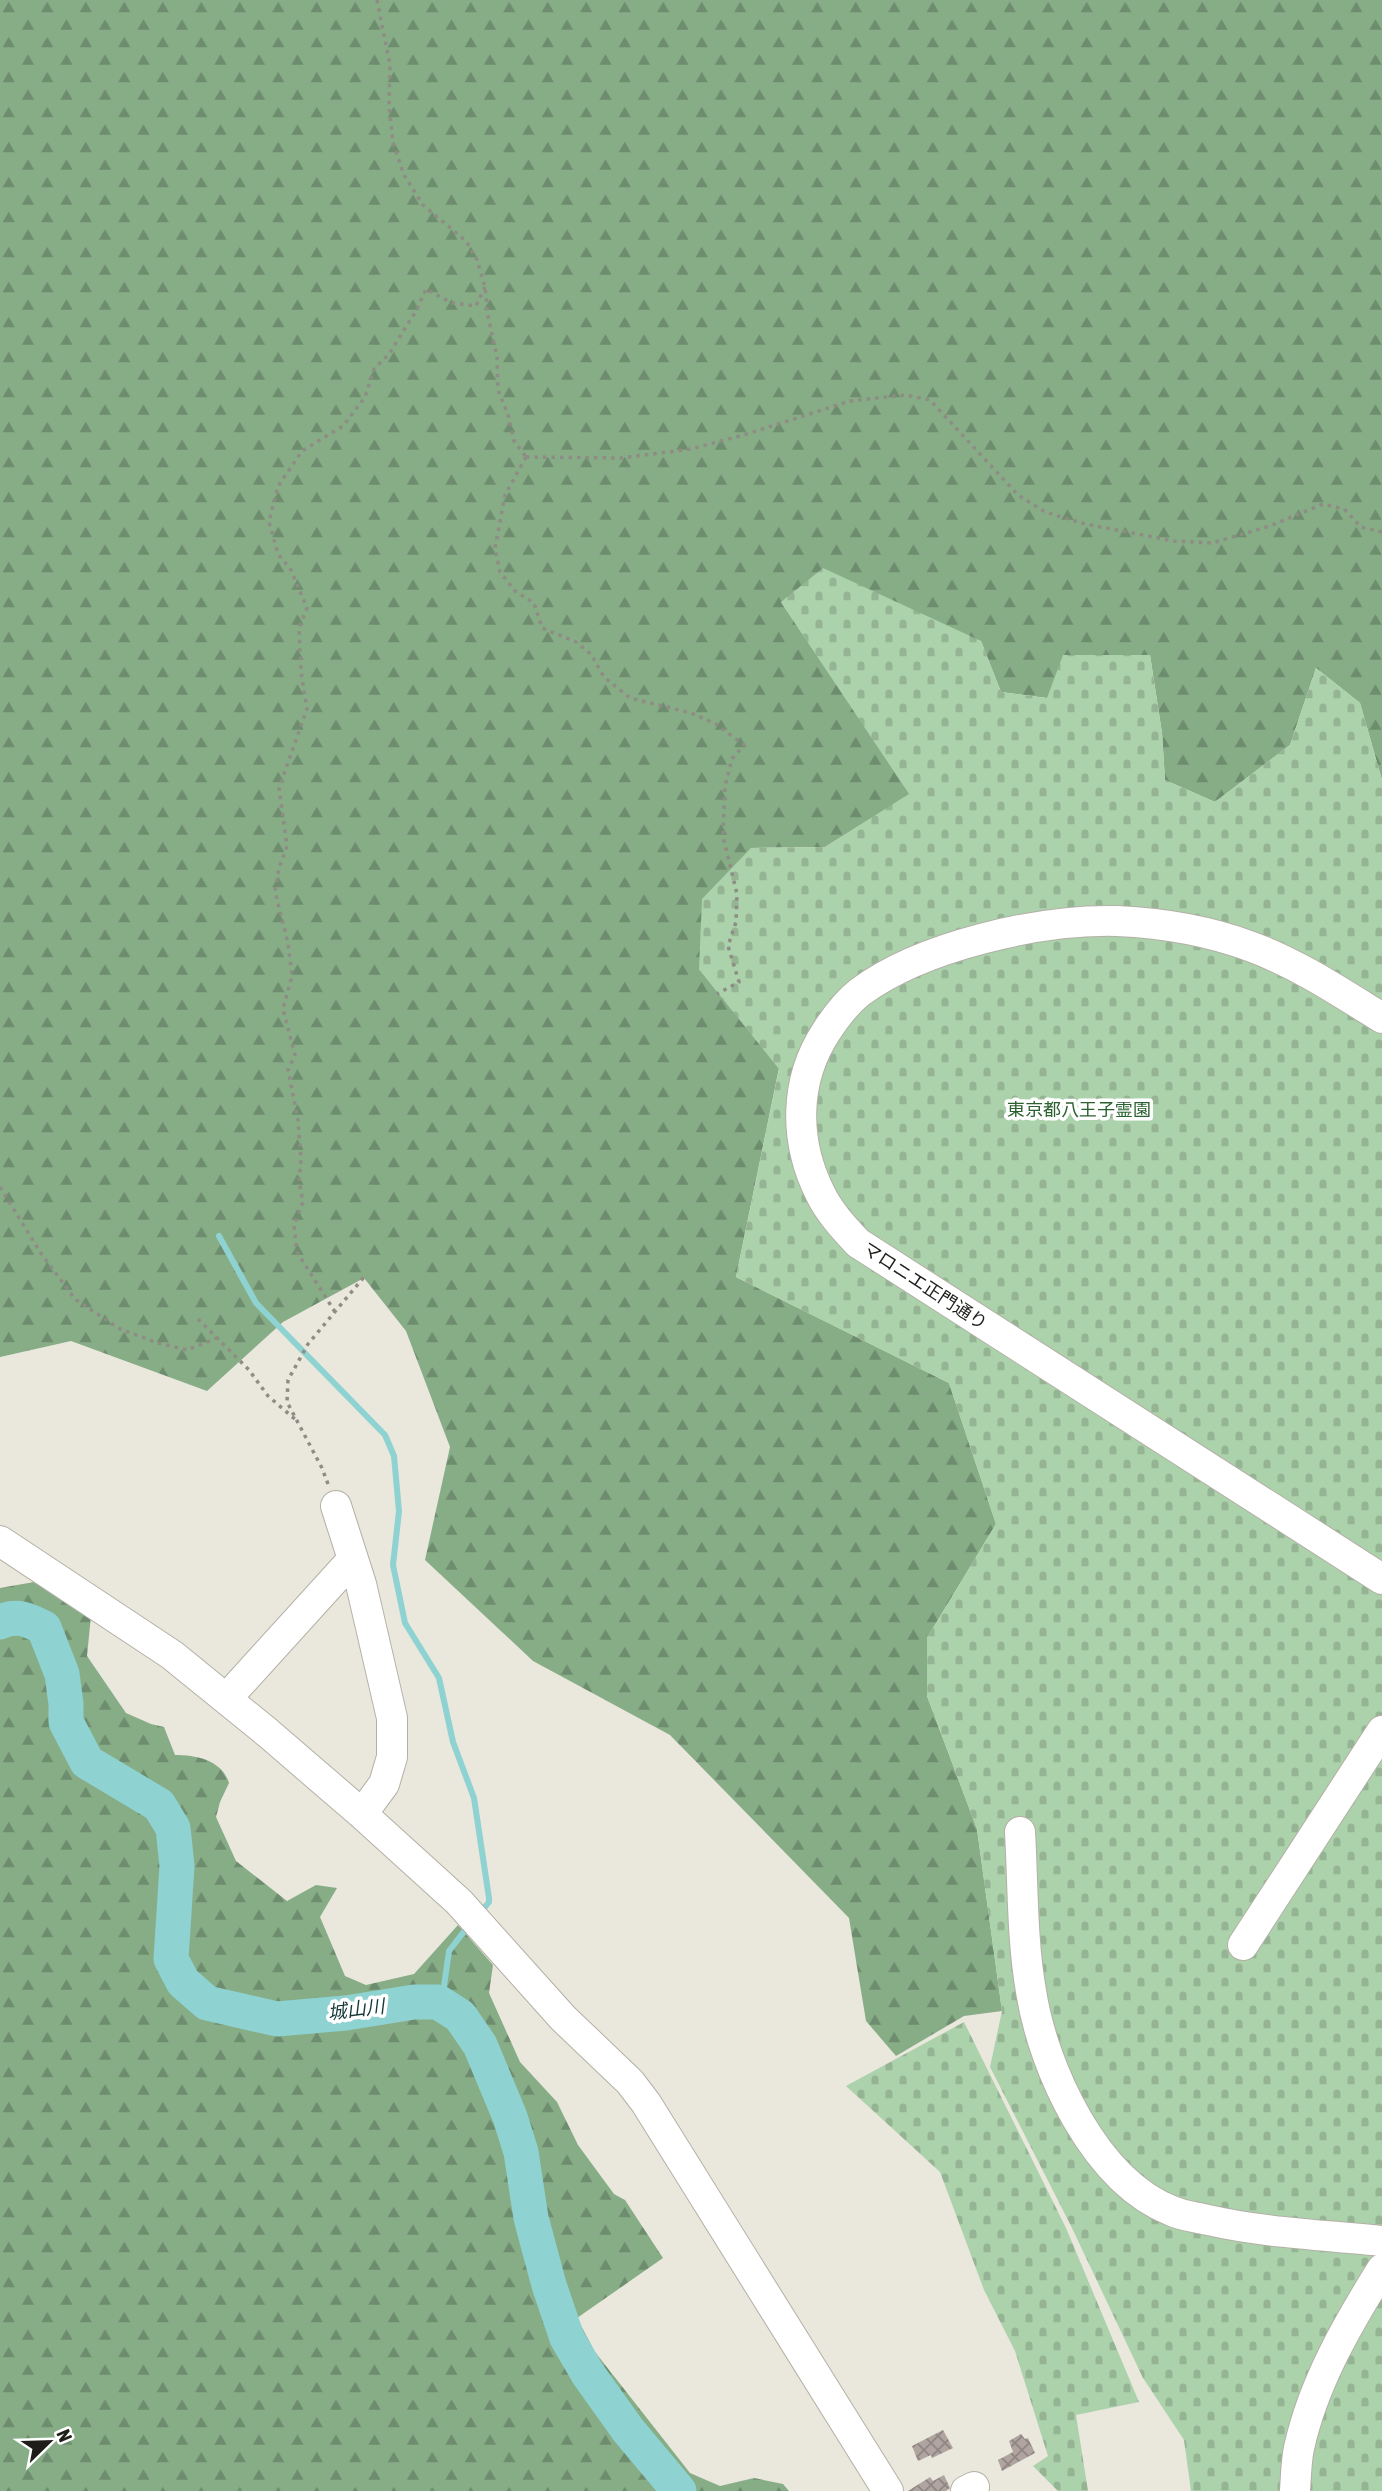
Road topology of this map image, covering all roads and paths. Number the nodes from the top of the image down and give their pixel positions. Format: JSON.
{"nodes":[{"id":1,"x":377,"y":0,"type":"edge"},
{"id":2,"x":485,"y":287,"type":"junction"},
{"id":3,"x":526,"y":457,"type":"junction"},
{"id":4,"x":1382,"y":532,"type":"edge"},
{"id":5,"x":717,"y":994,"type":"dead end"},
{"id":6,"x":1382,"y":1018,"type":"edge"},
{"id":7,"x":0,"y":1187,"type":"edge"},
{"id":8,"x":364,"y":1277,"type":"dead end"},
{"id":9,"x":335,"y":1312,"type":"junction"},
{"id":10,"x":198,"y":1319,"type":"dead end"},
{"id":11,"x":217,"y":1338,"type":"junction"},
{"id":12,"x":299,"y":1423,"type":"junction"},
{"id":13,"x":336,"y":1506,"type":"joint"},
{"id":14,"x":0,"y":1541,"type":"edge"},
{"id":15,"x":353,"y":1559,"type":"junction"},
{"id":16,"x":1382,"y":1579,"type":"edge"},
{"id":17,"x":226,"y":1699,"type":"junction"},
{"id":18,"x":1382,"y":1731,"type":"edge"},
{"id":19,"x":362,"y":1814,"type":"junction"},
{"id":20,"x":1020,"y":1832,"type":"dead end"},
{"id":21,"x":1243,"y":1945,"type":"dead end"},
{"id":22,"x":1382,"y":2241,"type":"edge"},
{"id":23,"x":1382,"y":2269,"type":"edge"},
{"id":24,"x":888,"y":2491,"type":"edge"},
{"id":25,"x":1295,"y":2491,"type":"edge"}],
"edges":[{"from":1,"to":2,"type":"path"},
{"from":2,"to":3,"type":"path"},
{"from":2,"to":9,"type":"path"},
{"from":3,"to":4,"type":"path"},
{"from":3,"to":5,"type":"path"},
{"from":6,"to":16,"type":"street","name":"マロニエ正門通り"},
{"from":7,"to":11,"type":"path"},
{"from":8,"to":9,"type":"path"},
{"from":9,"to":12,"type":"path"},
{"from":10,"to":11,"type":"path"},
{"from":11,"to":12,"type":"path"},
{"from":12,"to":13,"type":"path"},
{"from":13,"to":15,"type":"street"},
{"from":14,"to":17,"type":"street"},
{"from":15,"to":17,"type":"street"},
{"from":15,"to":19,"type":"street"},
{"from":17,"to":19,"type":"street"},
{"from":18,"to":21,"type":"street"},
{"from":19,"to":24,"type":"street"},
{"from":20,"to":22,"type":"street"},
{"from":23,"to":25,"type":"street"}]}
